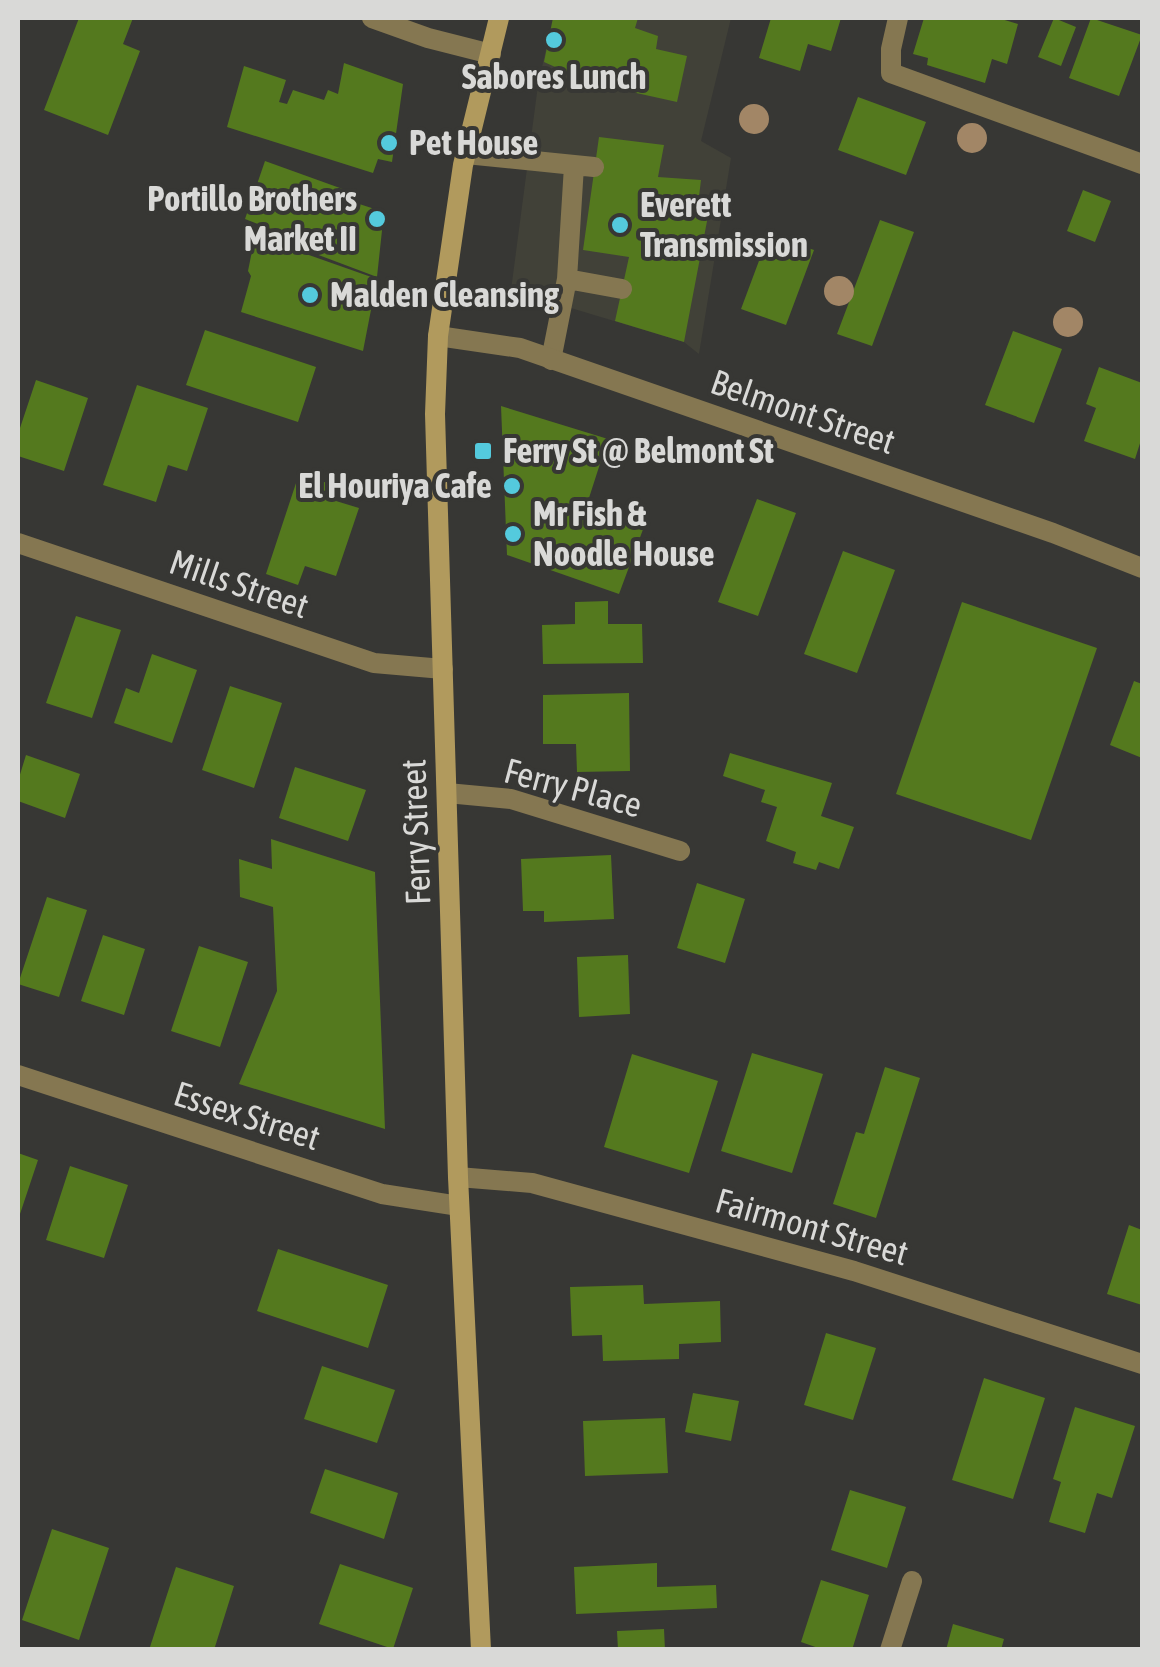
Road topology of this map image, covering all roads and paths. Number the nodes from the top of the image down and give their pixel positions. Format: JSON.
{"nodes":[{"id":1,"x":372,"y":18,"type":"edge"},
{"id":2,"x":499,"y":18,"type":"edge"},
{"id":3,"x":898,"y":18,"type":"edge"},
{"id":4,"x":490,"y":54,"type":"junction"},
{"id":5,"x":466,"y":154,"type":"junction"},
{"id":6,"x":1142,"y":164,"type":"edge"},
{"id":7,"x":566,"y":280,"type":"junction"},
{"id":8,"x":622,"y":289,"type":"dead end"},
{"id":9,"x":438,"y":336,"type":"junction"},
{"id":10,"x":551,"y":360,"type":"junction"},
{"id":11,"x":18,"y":542,"type":"edge"},
{"id":12,"x":1142,"y":568,"type":"edge"},
{"id":13,"x":443,"y":669,"type":"junction"},
{"id":14,"x":448,"y":793,"type":"junction"},
{"id":15,"x":680,"y":851,"type":"dead end"},
{"id":16,"x":18,"y":1075,"type":"edge"},
{"id":17,"x":458,"y":1177,"type":"junction"},
{"id":18,"x":459,"y":1206,"type":"junction"},
{"id":19,"x":1142,"y":1364,"type":"edge"},
{"id":20,"x":912,"y":1580,"type":"dead end"},
{"id":21,"x":481,"y":1650,"type":"edge"},
{"id":22,"x":890,"y":1650,"type":"edge"}],
"edges":[{"from":1,"to":4,"type":"street"},
{"from":2,"to":4,"type":"main road","name":"Ferry Street"},
{"from":3,"to":6,"type":"street"},
{"from":4,"to":5,"type":"main road","name":"Ferry Street"},
{"from":5,"to":7,"type":"street"},
{"from":5,"to":9,"type":"main road","name":"Ferry Street"},
{"from":7,"to":8,"type":"street"},
{"from":7,"to":10,"type":"street"},
{"from":9,"to":10,"type":"street","name":"Belmont Street"},
{"from":9,"to":13,"type":"main road","name":"Ferry Street"},
{"from":10,"to":12,"type":"street","name":"Belmont Street"},
{"from":11,"to":13,"type":"street","name":"Mills Street"},
{"from":13,"to":14,"type":"main road","name":"Ferry Street"},
{"from":14,"to":15,"type":"street","name":"Ferry Place"},
{"from":14,"to":17,"type":"main road","name":"Ferry Street"},
{"from":16,"to":18,"type":"street","name":"Essex Street"},
{"from":17,"to":18,"type":"main road","name":"Ferry Street"},
{"from":17,"to":19,"type":"street","name":"Fairmont Street"},
{"from":18,"to":21,"type":"main road","name":"Ferry Street"},
{"from":20,"to":22,"type":"street"}]}
